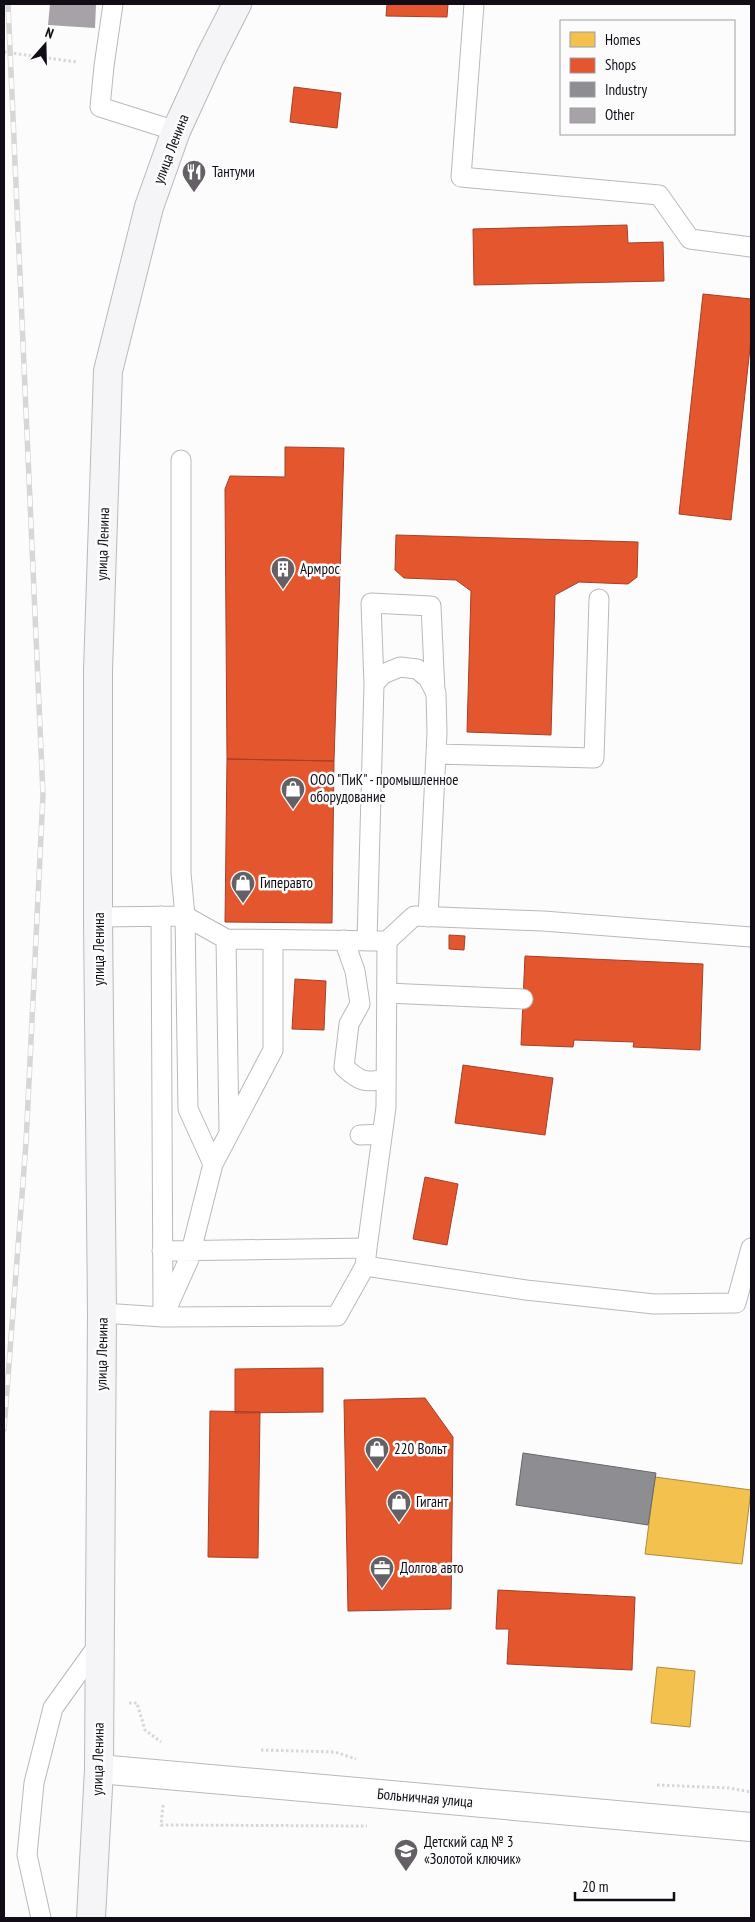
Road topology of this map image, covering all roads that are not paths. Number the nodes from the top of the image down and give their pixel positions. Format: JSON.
{"nodes":[{"id":1,"x":114,"y":4,"type":"edge"},
{"id":2,"x":237,"y":4,"type":"edge"},
{"id":3,"x":474,"y":4,"type":"edge"},
{"id":4,"x":176,"y":131,"type":"junction"},
{"id":5,"x":751,"y":247,"type":"edge"},
{"id":6,"x":181,"y":460,"type":"dead end"},
{"id":7,"x":599,"y":599,"type":"dead end"},
{"id":8,"x":374,"y":684,"type":"junction"},
{"id":9,"x":436,"y":693,"type":"junction"},
{"id":10,"x":436,"y":754,"type":"junction"},
{"id":11,"x":161,"y":916,"type":"junction"},
{"id":12,"x":185,"y":916,"type":"junction"},
{"id":13,"x":98,"y":917,"type":"junction"},
{"id":14,"x":428,"y":917,"type":"junction"},
{"id":15,"x":751,"y":937,"type":"edge"},
{"id":16,"x":226,"y":939,"type":"junction"},
{"id":17,"x":273,"y":940,"type":"junction"},
{"id":18,"x":344,"y":940,"type":"junction"},
{"id":19,"x":367,"y":941,"type":"junction"},
{"id":20,"x":387,"y":941,"type":"junction"},
{"id":21,"x":386,"y":993,"type":"junction"},
{"id":22,"x":523,"y":999,"type":"dead end"},
{"id":23,"x":386,"y":1079,"type":"junction"},
{"id":24,"x":229,"y":1133,"type":"junction"},
{"id":25,"x":382,"y":1134,"type":"junction"},
{"id":26,"x":360,"y":1135,"type":"dead end"},
{"id":27,"x":214,"y":1164,"type":"junction"},
{"id":28,"x":751,"y":1248,"type":"edge"},
{"id":29,"x":192,"y":1250,"type":"junction"},
{"id":30,"x":162,"y":1251,"type":"junction"},
{"id":31,"x":366,"y":1257,"type":"junction"},
{"id":32,"x":102,"y":1313,"type":"junction"},
{"id":33,"x":163,"y":1317,"type":"junction"},
{"id":34,"x":99,"y":1644,"type":"junction"},
{"id":35,"x":99,"y":1769,"type":"junction"},
{"id":36,"x":751,"y":1827,"type":"edge"},
{"id":37,"x":41,"y":1918,"type":"edge"},
{"id":38,"x":91,"y":1918,"type":"edge"}],
"edges":[{"from":1,"to":4,"type":"lane"},
{"from":2,"to":4,"type":"main road","name":"улица Ленина"},
{"from":3,"to":5,"type":"lane"},
{"from":4,"to":13,"type":"main road","name":"улица Ленина"},
{"from":6,"to":12,"type":"lane"},
{"from":7,"to":10,"type":"lane"},
{"from":8,"to":9,"type":"lane"},
{"from":8,"to":9,"type":"lane"},
{"from":8,"to":19,"type":"lane"},
{"from":9,"to":10,"type":"lane"},
{"from":10,"to":14,"type":"lane"},
{"from":11,"to":12,"type":"lane"},
{"from":11,"to":13,"type":"lane"},
{"from":11,"to":30,"type":"lane"},
{"from":12,"to":16,"type":"lane"},
{"from":12,"to":27,"type":"lane"},
{"from":13,"to":32,"type":"main road","name":"улица Ленина"},
{"from":14,"to":15,"type":"lane"},
{"from":14,"to":20,"type":"lane"},
{"from":16,"to":17,"type":"lane"},
{"from":16,"to":24,"type":"lane"},
{"from":17,"to":18,"type":"lane"},
{"from":17,"to":24,"type":"lane"},
{"from":18,"to":19,"type":"lane"},
{"from":18,"to":23,"type":"lane"},
{"from":19,"to":20,"type":"lane"},
{"from":20,"to":21,"type":"lane"},
{"from":21,"to":22,"type":"lane"},
{"from":21,"to":23,"type":"lane"},
{"from":23,"to":25,"type":"lane"},
{"from":24,"to":27,"type":"lane"},
{"from":25,"to":26,"type":"lane"},
{"from":25,"to":31,"type":"lane"},
{"from":27,"to":29,"type":"lane"},
{"from":28,"to":31,"type":"lane"},
{"from":29,"to":30,"type":"lane"},
{"from":29,"to":31,"type":"lane"},
{"from":29,"to":33,"type":"lane"},
{"from":30,"to":33,"type":"lane"},
{"from":31,"to":33,"type":"lane"},
{"from":32,"to":33,"type":"lane"},
{"from":32,"to":34,"type":"main road","name":"улица Ленина"},
{"from":34,"to":35,"type":"main road","name":"улица Ленина"},
{"from":34,"to":37,"type":"lane"},
{"from":35,"to":36,"type":"street","name":"Больничная улица"},
{"from":35,"to":38,"type":"main road","name":"улица Ленина"}]}
